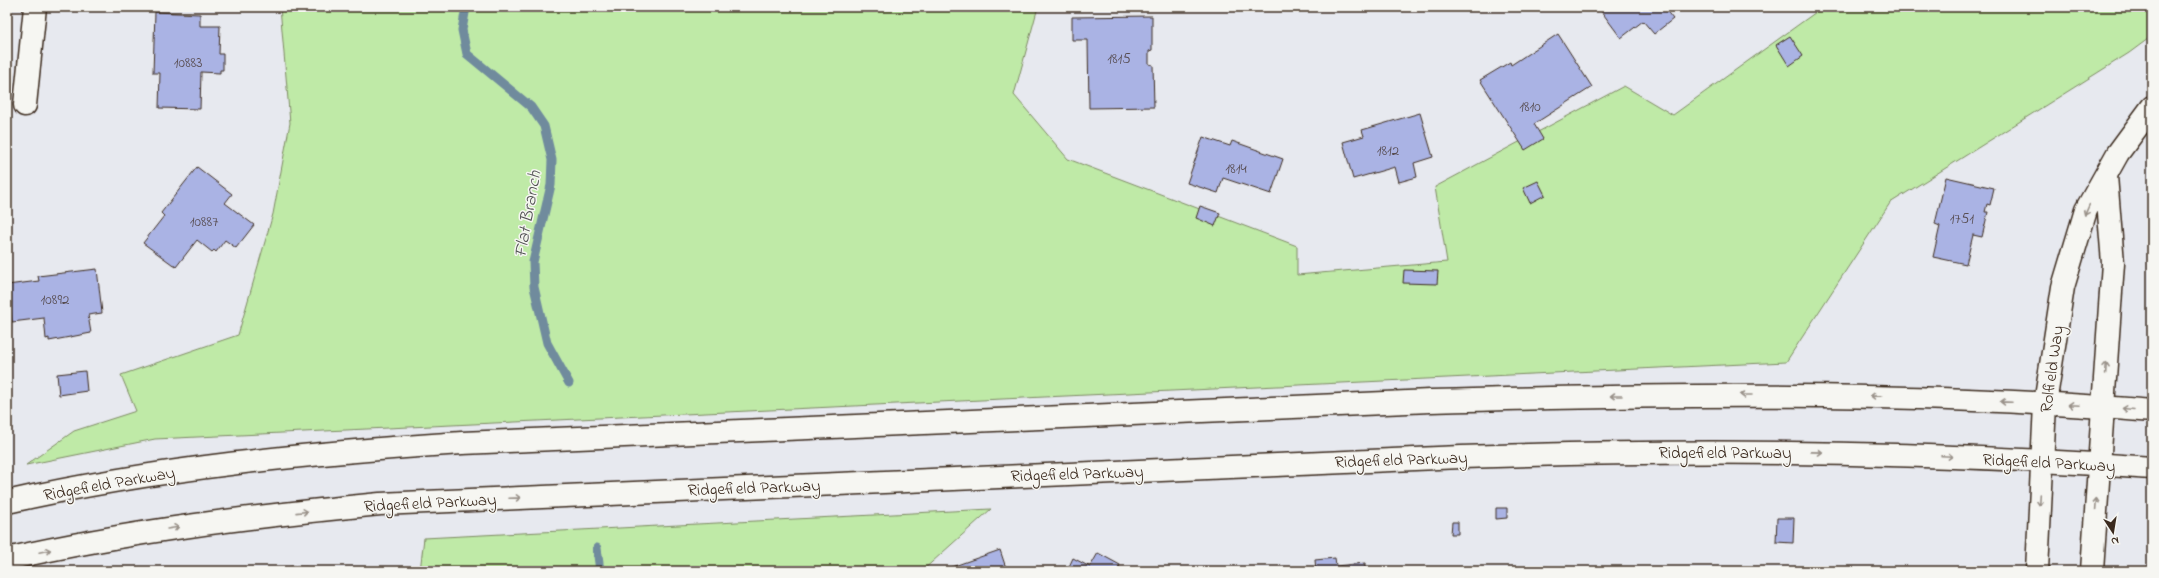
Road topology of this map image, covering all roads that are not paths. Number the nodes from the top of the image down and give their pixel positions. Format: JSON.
{"nodes":[{"id":1,"x":35,"y":7,"type":"edge"},
{"id":2,"x":25,"y":105,"type":"dead end"},
{"id":3,"x":2152,"y":107,"type":"edge"},
{"id":4,"x":2106,"y":176,"type":"junction"},
{"id":5,"x":2044,"y":404,"type":"junction"},
{"id":6,"x":2103,"y":407,"type":"junction"},
{"id":7,"x":2152,"y":411,"type":"edge"},
{"id":8,"x":2042,"y":461,"type":"junction"},
{"id":9,"x":2099,"y":464,"type":"junction"},
{"id":10,"x":2152,"y":468,"type":"edge"},
{"id":11,"x":7,"y":502,"type":"edge"},
{"id":12,"x":7,"y":559,"type":"edge"},
{"id":13,"x":2037,"y":571,"type":"edge"},
{"id":14,"x":2092,"y":571,"type":"edge"}],
"edges":[{"from":1,"to":2,"type":"main road"},
{"from":3,"to":4,"type":"main road","name":"Rolfield Way"},
{"from":4,"to":5,"type":"main road","name":"Rolfield Way","one_way":true},
{"from":6,"to":4,"type":"main road","one_way":true},
{"from":6,"to":5,"type":"main road","name":"Ridgefield Parkway","one_way":true},
{"from":5,"to":8,"type":"main road","name":"Rolfield Way"},
{"from":5,"to":11,"type":"main road","name":"Ridgefield Parkway","one_way":true},
{"from":7,"to":6,"type":"main road","name":"Ridgefield Parkway","one_way":true},
{"from":6,"to":9,"type":"main road"},
{"from":8,"to":9,"type":"main road","name":"Ridgefield Parkway"},
{"from":12,"to":8,"type":"main road","name":"Ridgefield Parkway","one_way":true},
{"from":8,"to":13,"type":"main road","name":"Rolfield Way","one_way":true},
{"from":9,"to":10,"type":"main road","name":"Ridgefield Parkway"},
{"from":14,"to":9,"type":"main road","one_way":true}]}
